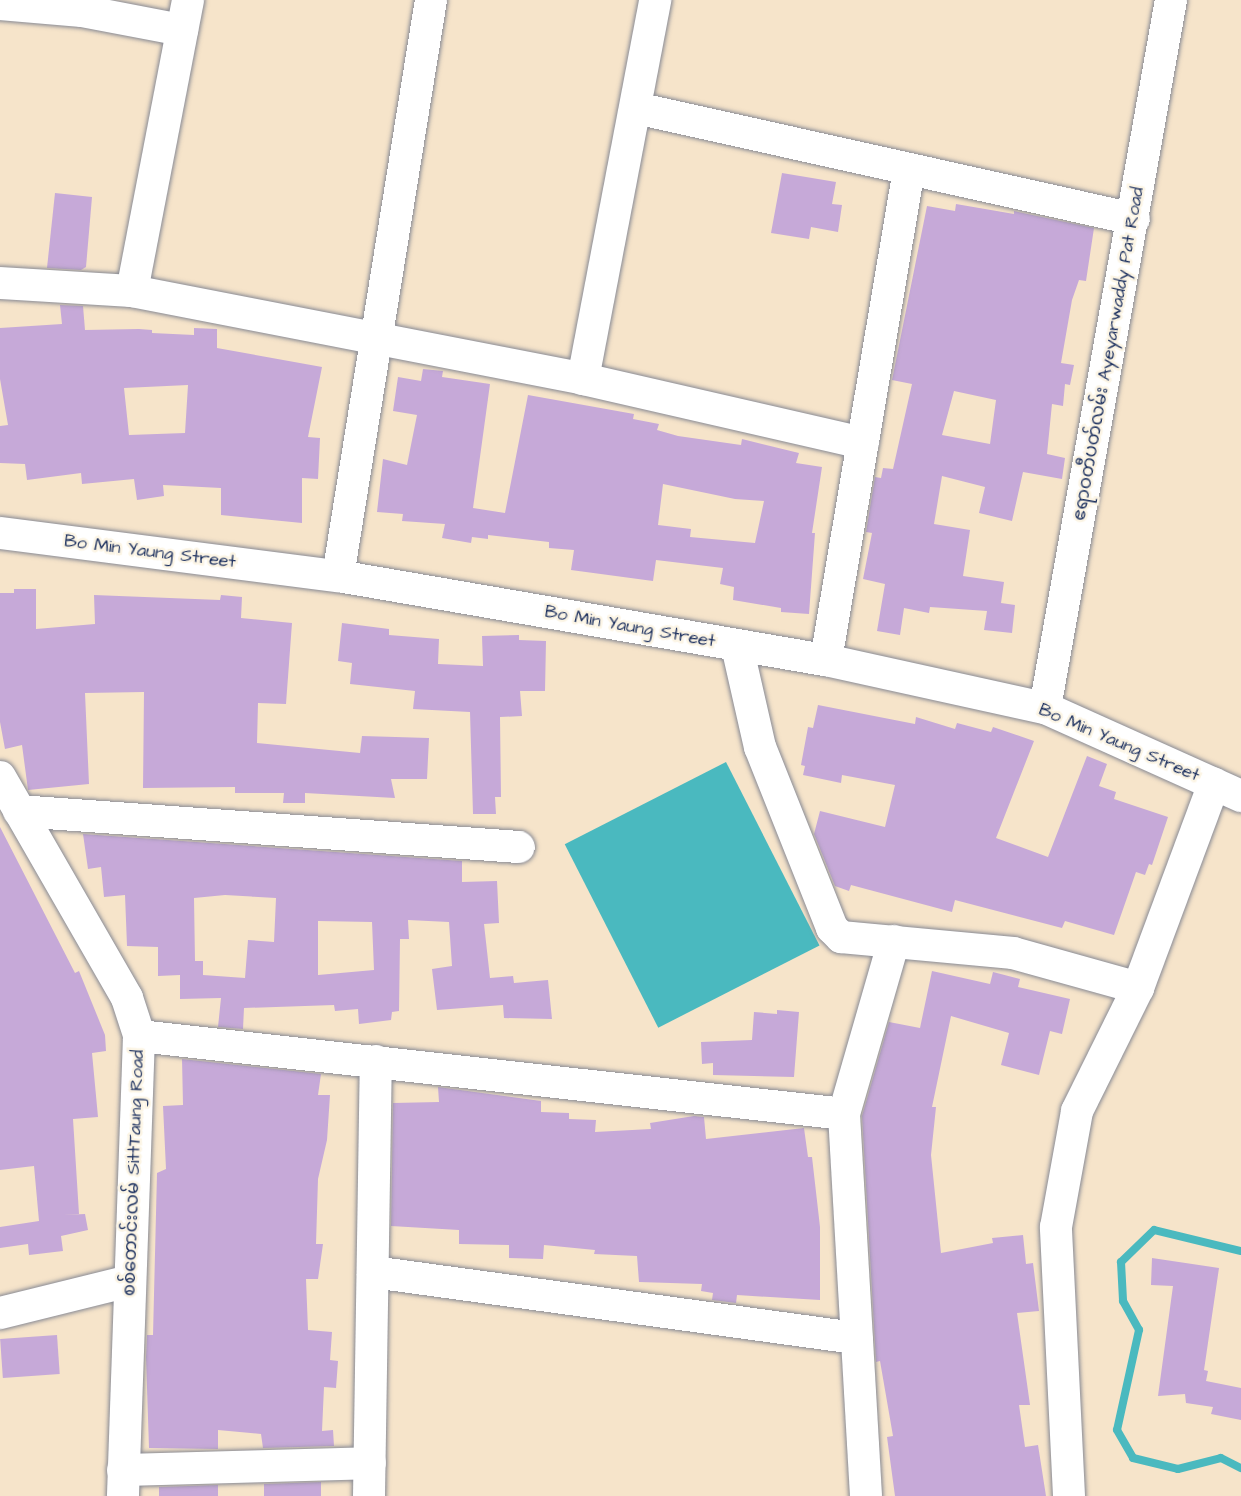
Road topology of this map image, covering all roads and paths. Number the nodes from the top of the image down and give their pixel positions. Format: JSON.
{"nodes":[{"id":1,"x":431,"y":0,"type":"edge"},
{"id":2,"x":655,"y":0,"type":"edge"},
{"id":3,"x":1171,"y":0,"type":"edge"},
{"id":4,"x":0,"y":4,"type":"edge"},
{"id":5,"x":185,"y":15,"type":"edge"},
{"id":6,"x":636,"y":108,"type":"junction"},
{"id":7,"x":909,"y":169,"type":"junction"},
{"id":8,"x":1134,"y":219,"type":"junction"},
{"id":9,"x":0,"y":283,"type":"edge"},
{"id":10,"x":132,"y":291,"type":"junction"},
{"id":11,"x":377,"y":342,"type":"junction"},
{"id":12,"x":583,"y":379,"type":"junction"},
{"id":13,"x":863,"y":443,"type":"junction"},
{"id":14,"x":0,"y":532,"type":"edge"},
{"id":15,"x":338,"y":576,"type":"junction"},
{"id":16,"x":737,"y":646,"type":"junction"},
{"id":17,"x":826,"y":660,"type":"junction"},
{"id":18,"x":1045,"y":708,"type":"junction"},
{"id":19,"x":0,"y":777,"type":"edge"},
{"id":20,"x":1228,"y":790,"type":"edge"},
{"id":21,"x":19,"y":811,"type":"junction"},
{"id":22,"x":519,"y":847,"type":"dead end"},
{"id":23,"x":894,"y":941,"type":"junction"},
{"id":24,"x":1138,"y":988,"type":"junction"},
{"id":25,"x":139,"y":1036,"type":"junction"},
{"id":26,"x":376,"y":1061,"type":"junction"},
{"id":27,"x":844,"y":1114,"type":"junction"},
{"id":28,"x":373,"y":1272,"type":"junction"},
{"id":29,"x":129,"y":1281,"type":"junction"},
{"id":30,"x":0,"y":1313,"type":"edge"},
{"id":31,"x":857,"y":1338,"type":"junction"},
{"id":32,"x":370,"y":1463,"type":"junction"},
{"id":33,"x":123,"y":1483,"type":"edge"},
{"id":34,"x":369,"y":1496,"type":"edge"},
{"id":35,"x":866,"y":1496,"type":"edge"},
{"id":36,"x":1069,"y":1496,"type":"edge"}],
"edges":[{"from":1,"to":11,"type":"street"},
{"from":2,"to":6,"type":"street"},
{"from":3,"to":8,"type":"street","name":"ဧရာဝတီပတ်လမ်း Ayeyarwaddy Pat Road"},
{"from":4,"to":5,"type":"street"},
{"from":5,"to":10,"type":"street"},
{"from":6,"to":7,"type":"street"},
{"from":6,"to":12,"type":"street"},
{"from":7,"to":8,"type":"street"},
{"from":7,"to":13,"type":"street"},
{"from":8,"to":18,"type":"street","name":"ဧရာဝတီပတ်လမ်း Ayeyarwaddy Pat Road"},
{"from":9,"to":10,"type":"street"},
{"from":10,"to":11,"type":"street"},
{"from":11,"to":12,"type":"street"},
{"from":11,"to":15,"type":"street"},
{"from":12,"to":13,"type":"street"},
{"from":13,"to":17,"type":"street"},
{"from":14,"to":15,"type":"street","name":"Bo Min Yaung Street"},
{"from":15,"to":16,"type":"street","name":"Bo Min Yaung Street"},
{"from":16,"to":17,"type":"street","name":"Bo Min Yaung Street"},
{"from":16,"to":23,"type":"street"},
{"from":17,"to":18,"type":"street","name":"Bo Min Yaung Street"},
{"from":18,"to":20,"type":"street","name":"Bo Min Yaung Street"},
{"from":19,"to":21,"type":"street","name":"စစ်တောင်းလမ် SittTaung Road"},
{"from":20,"to":24,"type":"street"},
{"from":21,"to":22,"type":"street"},
{"from":21,"to":25,"type":"street","name":"စစ်တောင်းလမ် SittTaung Road"},
{"from":23,"to":24,"type":"street"},
{"from":23,"to":27,"type":"street"},
{"from":24,"to":36,"type":"street"},
{"from":25,"to":26,"type":"street"},
{"from":25,"to":29,"type":"street","name":"စစ်တောင်းလမ် SittTaung Road"},
{"from":26,"to":27,"type":"street"},
{"from":26,"to":28,"type":"street"},
{"from":27,"to":31,"type":"street"},
{"from":28,"to":31,"type":"street"},
{"from":28,"to":32,"type":"street"},
{"from":29,"to":30,"type":"street"},
{"from":29,"to":33,"type":"street","name":"စစ်တောင်းလမ် SittTaung Road"},
{"from":31,"to":35,"type":"street"},
{"from":32,"to":33,"type":"street"},
{"from":32,"to":34,"type":"street"}]}
